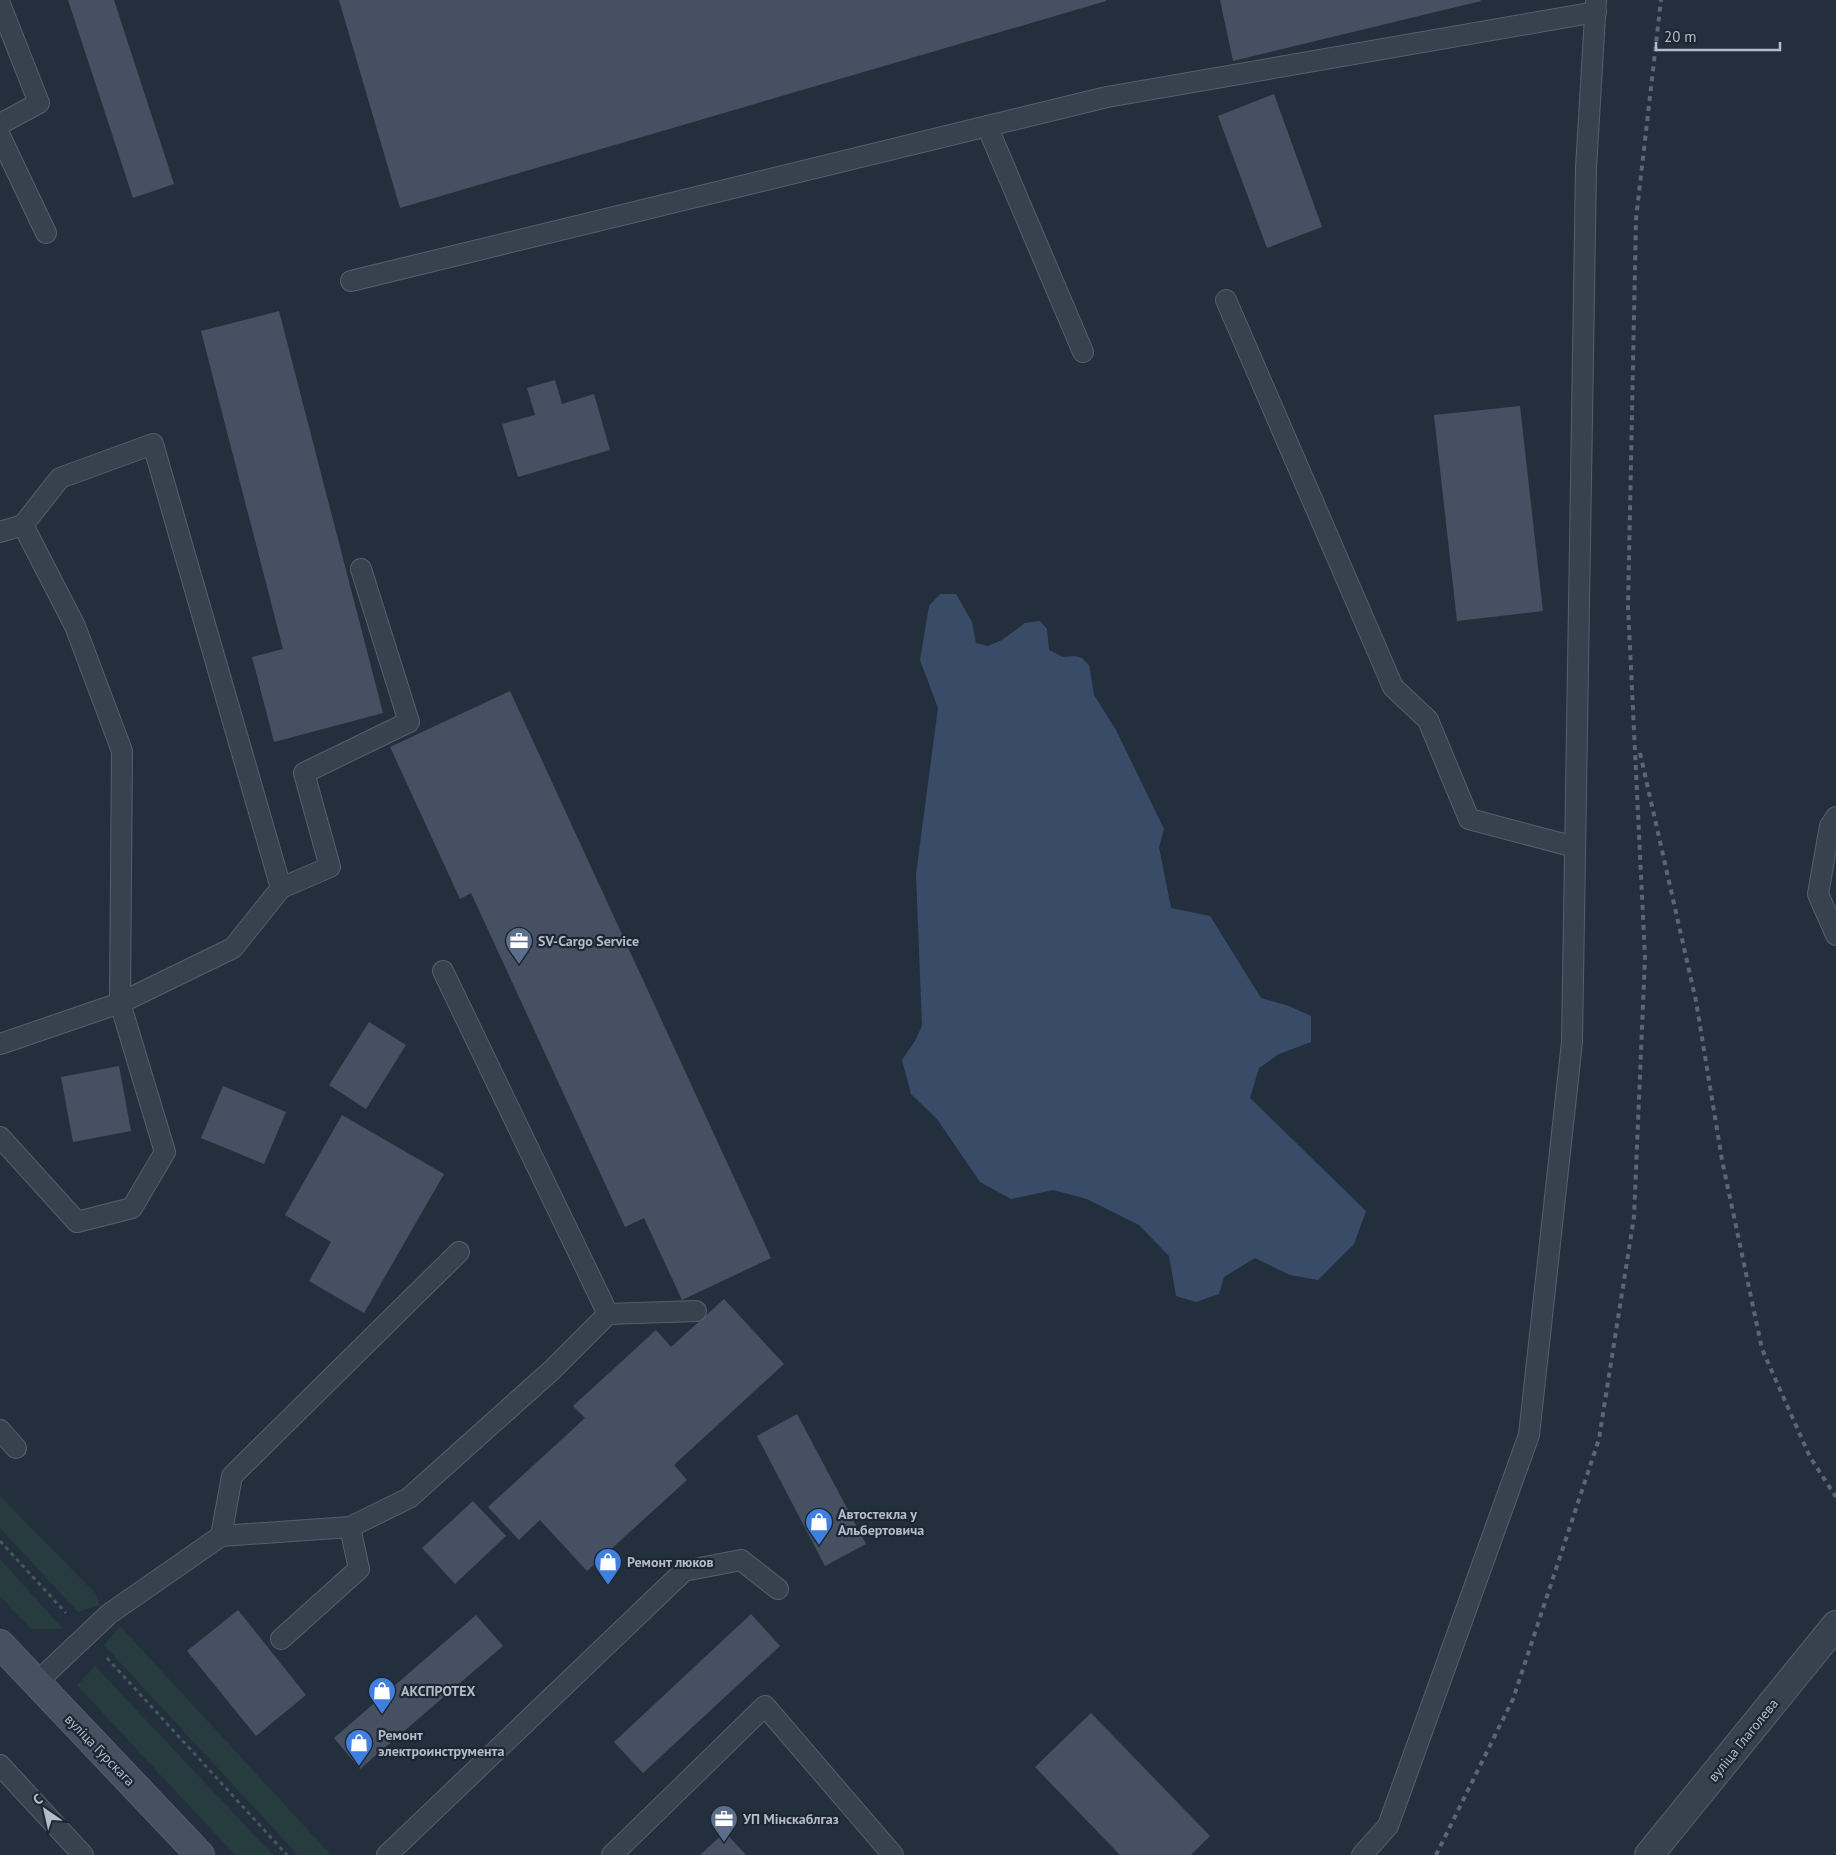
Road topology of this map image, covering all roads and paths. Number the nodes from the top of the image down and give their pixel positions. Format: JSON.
{"nodes":[{"id":1,"x":0,"y":4,"type":"edge"},
{"id":2,"x":1596,"y":6,"type":"edge"},
{"id":3,"x":0,"y":124,"type":"edge"},
{"id":4,"x":987,"y":126,"type":"junction"},
{"id":5,"x":0,"y":136,"type":"edge"},
{"id":6,"x":46,"y":233,"type":"dead end"},
{"id":7,"x":351,"y":281,"type":"dead end"},
{"id":8,"x":1226,"y":300,"type":"dead end"},
{"id":9,"x":1083,"y":352,"type":"dead end"},
{"id":10,"x":23,"y":525,"type":"junction"},
{"id":11,"x":0,"y":532,"type":"edge"},
{"id":12,"x":361,"y":569,"type":"dead end"},
{"id":13,"x":1836,"y":816,"type":"edge"},
{"id":14,"x":1575,"y":847,"type":"junction"},
{"id":15,"x":281,"y":888,"type":"junction"},
{"id":16,"x":1836,"y":935,"type":"edge"},
{"id":17,"x":443,"y":971,"type":"dead end"},
{"id":18,"x":120,"y":1003,"type":"junction"},
{"id":19,"x":0,"y":1044,"type":"edge"},
{"id":20,"x":0,"y":1137,"type":"edge"},
{"id":21,"x":459,"y":1252,"type":"dead end"},
{"id":22,"x":696,"y":1311,"type":"dead end"},
{"id":23,"x":608,"y":1314,"type":"junction"},
{"id":24,"x":0,"y":1430,"type":"edge"},
{"id":25,"x":16,"y":1448,"type":"dead end"},
{"id":26,"x":350,"y":1527,"type":"junction"},
{"id":27,"x":221,"y":1536,"type":"junction"},
{"id":28,"x":0,"y":1541,"type":"edge"},
{"id":29,"x":778,"y":1589,"type":"dead end"},
{"id":30,"x":1836,"y":1625,"type":"edge"},
{"id":31,"x":87,"y":1636,"type":"junction"},
{"id":32,"x":281,"y":1639,"type":"dead end"},
{"id":33,"x":0,"y":1644,"type":"edge"},
{"id":34,"x":36,"y":1683,"type":"junction"},
{"id":35,"x":0,"y":1765,"type":"edge"},
{"id":36,"x":83,"y":1855,"type":"edge"},
{"id":37,"x":200,"y":1855,"type":"edge"},
{"id":38,"x":287,"y":1855,"type":"edge"},
{"id":39,"x":387,"y":1855,"type":"edge"},
{"id":40,"x":612,"y":1855,"type":"edge"},
{"id":41,"x":893,"y":1855,"type":"edge"},
{"id":42,"x":1362,"y":1855,"type":"edge"},
{"id":43,"x":1649,"y":1855,"type":"edge"}],
"edges":[{"from":1,"to":3,"type":"lane"},
{"from":2,"to":4,"type":"lane"},
{"from":2,"to":14,"type":"lane"},
{"from":4,"to":7,"type":"lane"},
{"from":4,"to":9,"type":"lane"},
{"from":5,"to":6,"type":"lane"},
{"from":8,"to":14,"type":"lane"},
{"from":10,"to":11,"type":"lane"},
{"from":10,"to":15,"type":"lane"},
{"from":10,"to":18,"type":"lane"},
{"from":12,"to":15,"type":"lane"},
{"from":13,"to":16,"type":"lane"},
{"from":14,"to":42,"type":"lane"},
{"from":15,"to":18,"type":"lane"},
{"from":17,"to":23,"type":"lane"},
{"from":18,"to":19,"type":"lane"},
{"from":18,"to":20,"type":"lane"},
{"from":21,"to":27,"type":"lane"},
{"from":22,"to":23,"type":"lane"},
{"from":23,"to":26,"type":"lane"},
{"from":24,"to":25,"type":"lane"},
{"from":26,"to":27,"type":"lane"},
{"from":26,"to":32,"type":"lane"},
{"from":27,"to":31,"type":"lane"},
{"from":28,"to":31,"type":"path"},
{"from":29,"to":39,"type":"lane"},
{"from":30,"to":43,"type":"street","name":"вуліца Глаголева"},
{"from":31,"to":34,"type":"lane"},
{"from":31,"to":38,"type":"path"},
{"from":33,"to":34,"type":"main road","name":"вуліца Гурскага"},
{"from":34,"to":37,"type":"main road","name":"вуліца Гурскага"},
{"from":35,"to":36,"type":"lane"},
{"from":40,"to":41,"type":"lane"}]}
